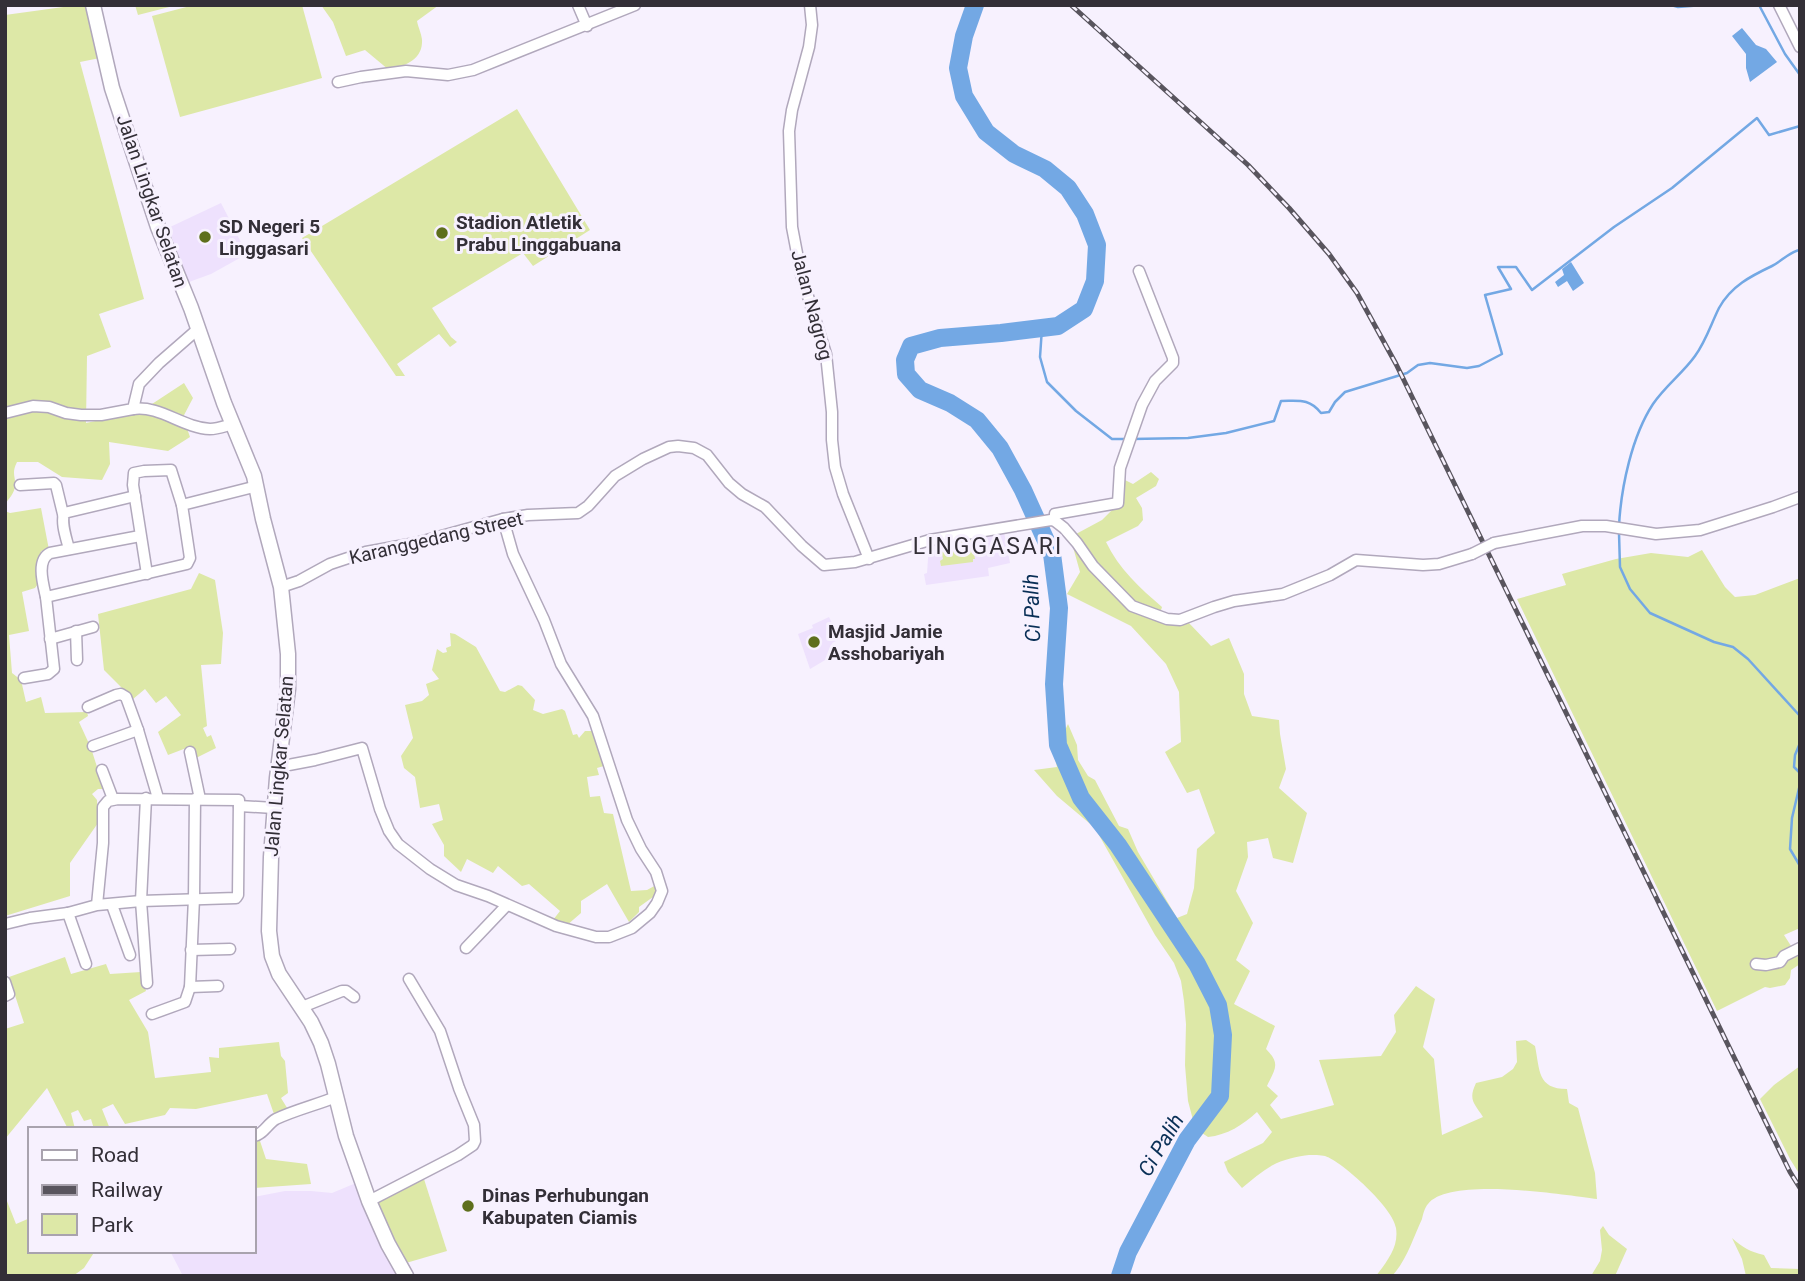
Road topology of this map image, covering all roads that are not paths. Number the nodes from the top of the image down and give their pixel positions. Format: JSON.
{"nodes":[{"id":1,"x":93,"y":5,"type":"edge"},
{"id":2,"x":578,"y":5,"type":"edge"},
{"id":3,"x":635,"y":5,"type":"edge"},
{"id":4,"x":810,"y":5,"type":"edge"},
{"id":5,"x":1779,"y":5,"type":"edge"},
{"id":6,"x":587,"y":26,"type":"junction"},
{"id":7,"x":1800,"y":47,"type":"edge"},
{"id":8,"x":338,"y":82,"type":"dead end"},
{"id":9,"x":1139,"y":271,"type":"dead end"},
{"id":10,"x":198,"y":329,"type":"junction"},
{"id":11,"x":133,"y":409,"type":"junction"},
{"id":12,"x":5,"y":413,"type":"edge"},
{"id":13,"x":233,"y":424,"type":"junction"},
{"id":14,"x":20,"y":485,"type":"dead end"},
{"id":15,"x":257,"y":486,"type":"junction"},
{"id":16,"x":135,"y":496,"type":"junction"},
{"id":17,"x":1800,"y":497,"type":"edge"},
{"id":18,"x":182,"y":505,"type":"junction"},
{"id":19,"x":63,"y":514,"type":"junction"},
{"id":20,"x":503,"y":519,"type":"junction"},
{"id":21,"x":1053,"y":521,"type":"junction"},
{"id":22,"x":140,"y":536,"type":"junction"},
{"id":23,"x":69,"y":549,"type":"junction"},
{"id":24,"x":869,"y":559,"type":"junction"},
{"id":25,"x":148,"y":574,"type":"junction"},
{"id":26,"x":281,"y":587,"type":"junction"},
{"id":27,"x":46,"y":597,"type":"junction"},
{"id":28,"x":93,"y":627,"type":"dead end"},
{"id":29,"x":76,"y":631,"type":"junction"},
{"id":30,"x":50,"y":639,"type":"junction"},
{"id":31,"x":77,"y":660,"type":"dead end"},
{"id":32,"x":24,"y":678,"type":"dead end"},
{"id":33,"x":88,"y":707,"type":"dead end"},
{"id":34,"x":138,"y":730,"type":"junction"},
{"id":35,"x":93,"y":746,"type":"dead end"},
{"id":36,"x":190,"y":752,"type":"dead end"},
{"id":37,"x":278,"y":767,"type":"junction"},
{"id":38,"x":102,"y":770,"type":"dead end"},
{"id":39,"x":152,"y":798,"type":"junction"},
{"id":40,"x":113,"y":799,"type":"junction"},
{"id":41,"x":197,"y":799,"type":"junction"},
{"id":42,"x":239,"y":806,"type":"junction"},
{"id":43,"x":274,"y":808,"type":"junction"},
{"id":44,"x":194,"y":898,"type":"junction"},
{"id":45,"x":141,"y":901,"type":"junction"},
{"id":46,"x":97,"y":905,"type":"junction"},
{"id":47,"x":113,"y":905,"type":"junction"},
{"id":48,"x":507,"y":905,"type":"junction"},
{"id":49,"x":68,"y":913,"type":"junction"},
{"id":50,"x":5,"y":924,"type":"edge"},
{"id":51,"x":466,"y":948,"type":"dead end"},
{"id":52,"x":1800,"y":948,"type":"edge"},
{"id":53,"x":230,"y":949,"type":"dead end"},
{"id":54,"x":191,"y":950,"type":"junction"},
{"id":55,"x":130,"y":955,"type":"dead end"},
{"id":56,"x":86,"y":964,"type":"dead end"},
{"id":57,"x":1756,"y":964,"type":"dead end"},
{"id":58,"x":409,"y":979,"type":"dead end"},
{"id":59,"x":5,"y":982,"type":"edge"},
{"id":60,"x":147,"y":983,"type":"dead end"},
{"id":61,"x":218,"y":986,"type":"dead end"},
{"id":62,"x":190,"y":987,"type":"junction"},
{"id":63,"x":5,"y":996,"type":"edge"},
{"id":64,"x":354,"y":996,"type":"dead end"},
{"id":65,"x":302,"y":1007,"type":"junction"},
{"id":66,"x":152,"y":1014,"type":"dead end"},
{"id":67,"x":336,"y":1097,"type":"junction"},
{"id":68,"x":256,"y":1135,"type":"edge"},
{"id":69,"x":369,"y":1202,"type":"junction"},
{"id":70,"x":407,"y":1276,"type":"edge"}],
"edges":[{"from":1,"to":10,"type":"street","name":"Jalan Lingkar Selatan"},
{"from":2,"to":6,"type":"street"},
{"from":3,"to":6,"type":"street"},
{"from":4,"to":24,"type":"street","name":"Jalan Nagrog"},
{"from":5,"to":7,"type":"street"},
{"from":6,"to":8,"type":"street"},
{"from":9,"to":21,"type":"street","name":"Karanggedang Street"},
{"from":10,"to":11,"type":"street"},
{"from":10,"to":13,"type":"street","name":"Jalan Lingkar Selatan"},
{"from":11,"to":12,"type":"street"},
{"from":11,"to":13,"type":"street"},
{"from":13,"to":15,"type":"street","name":"Jalan Lingkar Selatan"},
{"from":14,"to":19,"type":"street"},
{"from":15,"to":18,"type":"street"},
{"from":15,"to":26,"type":"street","name":"Jalan Lingkar Selatan"},
{"from":16,"to":18,"type":"street"},
{"from":16,"to":19,"type":"street"},
{"from":16,"to":22,"type":"street"},
{"from":17,"to":21,"type":"street","bridge":true},
{"from":18,"to":25,"type":"street"},
{"from":19,"to":23,"type":"street"},
{"from":20,"to":24,"type":"street","name":"Karanggedang Street"},
{"from":20,"to":26,"type":"street","name":"Karanggedang Street"},
{"from":20,"to":48,"type":"street"},
{"from":21,"to":24,"type":"street","name":"Karanggedang Street"},
{"from":22,"to":23,"type":"street"},
{"from":22,"to":25,"type":"street"},
{"from":23,"to":27,"type":"street"},
{"from":25,"to":27,"type":"street"},
{"from":26,"to":37,"type":"street","name":"Jalan Lingkar Selatan"},
{"from":27,"to":30,"type":"street"},
{"from":28,"to":29,"type":"street"},
{"from":29,"to":30,"type":"street"},
{"from":29,"to":31,"type":"street"},
{"from":30,"to":32,"type":"street"},
{"from":33,"to":34,"type":"street"},
{"from":34,"to":35,"type":"street"},
{"from":34,"to":39,"type":"street"},
{"from":36,"to":41,"type":"street"},
{"from":37,"to":43,"type":"street","name":"Jalan Lingkar Selatan"},
{"from":37,"to":48,"type":"street"},
{"from":38,"to":40,"type":"street"},
{"from":39,"to":40,"type":"street"},
{"from":39,"to":41,"type":"street"},
{"from":39,"to":45,"type":"street"},
{"from":40,"to":46,"type":"street"},
{"from":41,"to":42,"type":"street"},
{"from":41,"to":44,"type":"street"},
{"from":42,"to":43,"type":"street"},
{"from":42,"to":44,"type":"street"},
{"from":43,"to":65,"type":"street","name":"Jalan Lingkar Selatan"},
{"from":44,"to":45,"type":"street"},
{"from":44,"to":54,"type":"street"},
{"from":45,"to":47,"type":"street"},
{"from":45,"to":60,"type":"street"},
{"from":46,"to":47,"type":"street"},
{"from":46,"to":49,"type":"street"},
{"from":47,"to":55,"type":"street"},
{"from":48,"to":51,"type":"street"},
{"from":49,"to":50,"type":"street"},
{"from":49,"to":56,"type":"street"},
{"from":52,"to":57,"type":"street"},
{"from":53,"to":54,"type":"street"},
{"from":54,"to":62,"type":"street"},
{"from":58,"to":69,"type":"street"},
{"from":59,"to":63,"type":"street"},
{"from":61,"to":62,"type":"street"},
{"from":62,"to":66,"type":"street"},
{"from":64,"to":65,"type":"street"},
{"from":65,"to":67,"type":"street","name":"Jalan Lingkar Selatan"},
{"from":67,"to":68,"type":"street"},
{"from":67,"to":69,"type":"street","name":"Jalan Lingkar Selatan"},
{"from":69,"to":70,"type":"street","name":"Jalan Lingkar Selatan"}]}
